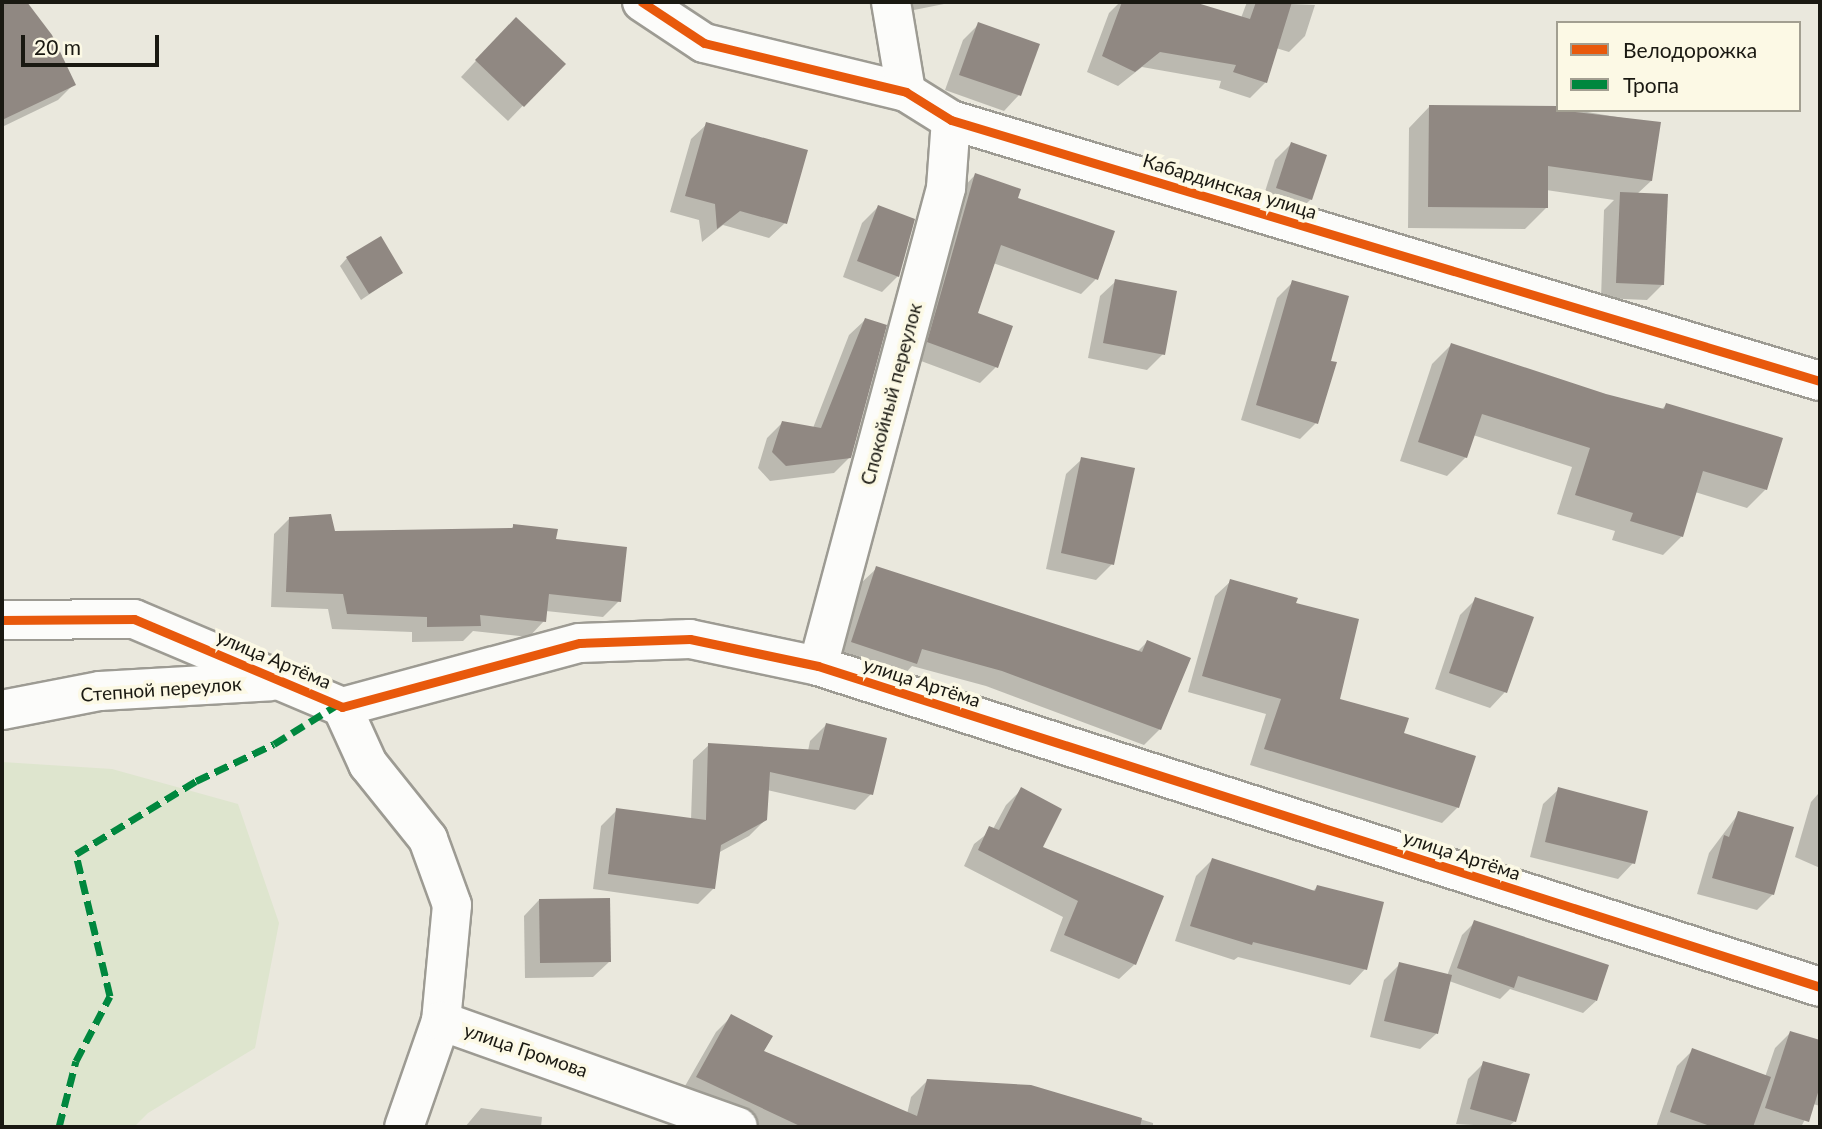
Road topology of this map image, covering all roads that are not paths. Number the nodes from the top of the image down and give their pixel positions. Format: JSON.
{"nodes":[{"id":1,"x":642,"y":2,"type":"edge"},
{"id":2,"x":891,"y":2,"type":"edge"},
{"id":3,"x":906,"y":92,"type":"junction"},
{"id":4,"x":951,"y":120,"type":"junction"},
{"id":5,"x":1820,"y":381,"type":"edge"},
{"id":6,"x":2,"y":620,"type":"edge"},
{"id":7,"x":818,"y":666,"type":"junction"},
{"id":8,"x":280,"y":681,"type":"junction"},
{"id":9,"x":342,"y":707,"type":"junction"},
{"id":10,"x":2,"y":710,"type":"edge"},
{"id":11,"x":1820,"y":987,"type":"edge"},
{"id":12,"x":441,"y":1021,"type":"junction"},
{"id":13,"x":404,"y":1127,"type":"edge"},
{"id":14,"x":738,"y":1127,"type":"edge"}],
"edges":[{"from":1,"to":3,"type":"street","name":"Кабардинская улица"},
{"from":2,"to":3,"type":"street"},
{"from":3,"to":4,"type":"street","name":"Кабардинская улица"},
{"from":4,"to":5,"type":"street","name":"Кабардинская улица"},
{"from":4,"to":7,"type":"street","name":"Спокойный переулок"},
{"from":6,"to":8,"type":"street","name":"улица Артёма"},
{"from":7,"to":9,"type":"street","name":"улица Артёма"},
{"from":7,"to":11,"type":"street","name":"улица Артёма"},
{"from":8,"to":9,"type":"street","name":"улица Артёма"},
{"from":8,"to":10,"type":"street","name":"Степной переулок"},
{"from":9,"to":12,"type":"street","name":"улица Громова"},
{"from":12,"to":13,"type":"street"},
{"from":12,"to":14,"type":"street","name":"улица Громова"}]}
